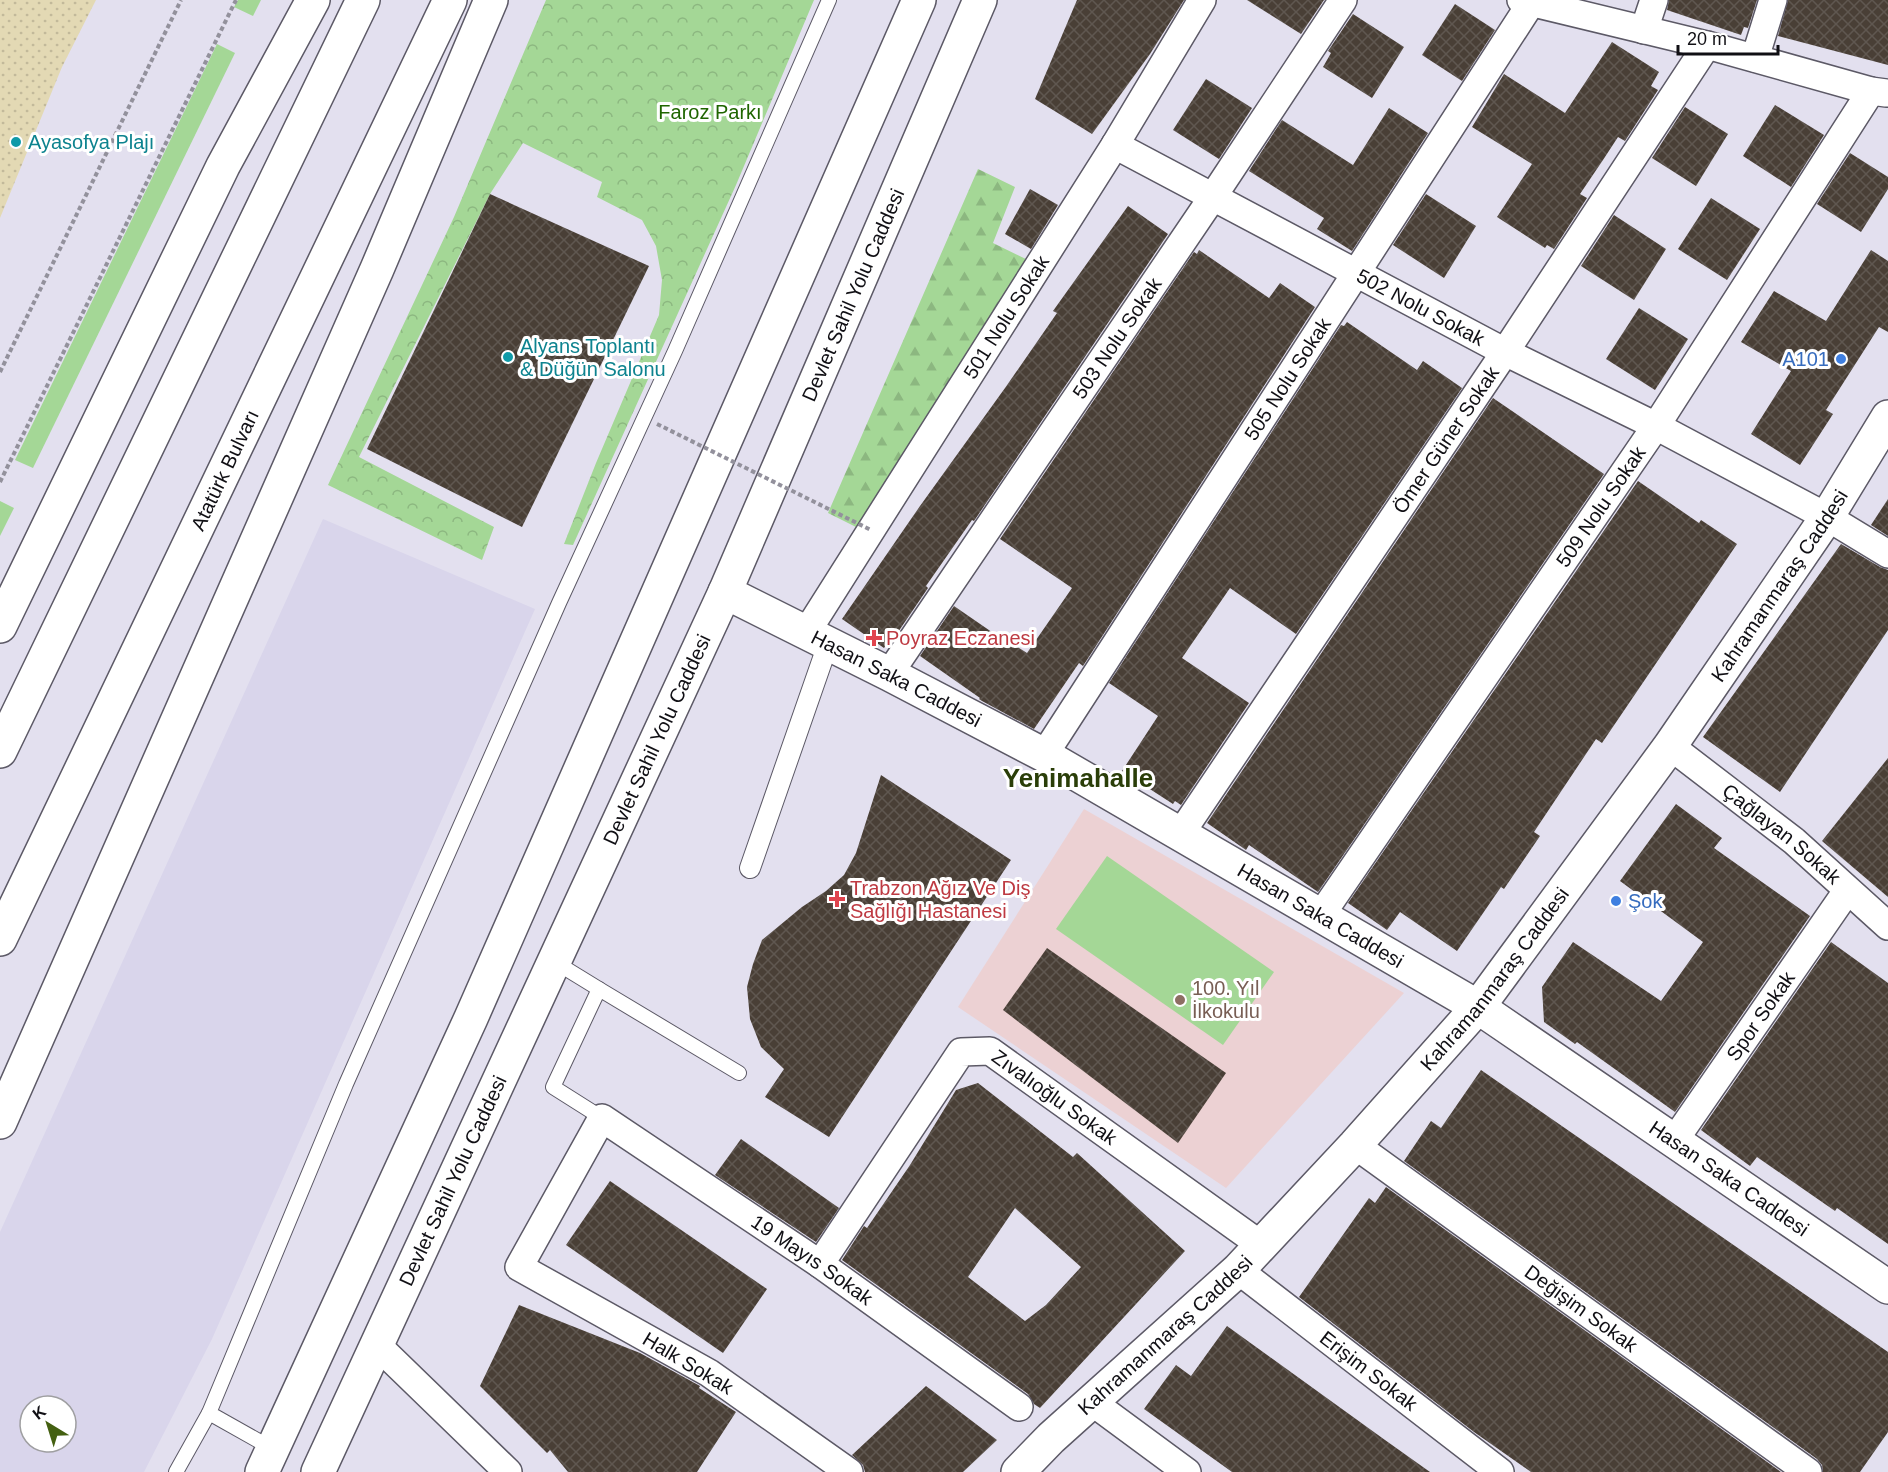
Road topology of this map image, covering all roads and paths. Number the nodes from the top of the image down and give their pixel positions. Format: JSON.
{"nodes":[{"id":1,"x":181,"y":0,"type":"edge"},
{"id":2,"x":236,"y":0,"type":"edge"},
{"id":3,"x":313,"y":0,"type":"edge"},
{"id":4,"x":363,"y":0,"type":"edge"},
{"id":5,"x":450,"y":0,"type":"edge"},
{"id":6,"x":491,"y":0,"type":"edge"},
{"id":7,"x":829,"y":0,"type":"edge"},
{"id":8,"x":920,"y":0,"type":"edge"},
{"id":9,"x":980,"y":0,"type":"edge"},
{"id":10,"x":1202,"y":0,"type":"edge"},
{"id":11,"x":1343,"y":0,"type":"edge"},
{"id":12,"x":1654,"y":0,"type":"edge"},
{"id":13,"x":1773,"y":0,"type":"edge"},
{"id":14,"x":1526,"y":2,"type":"edge"},
{"id":15,"x":1644,"y":30,"type":"junction"},
{"id":16,"x":1707,"y":45,"type":"junction"},
{"id":17,"x":1755,"y":58,"type":"junction"},
{"id":18,"x":1880,"y":92,"type":"edge"},
{"id":19,"x":1114,"y":145,"type":"junction"},
{"id":20,"x":1212,"y":198,"type":"junction"},
{"id":21,"x":1355,"y":272,"type":"junction"},
{"id":22,"x":1505,"y":352,"type":"junction"},
{"id":23,"x":0,"y":372,"type":"edge"},
{"id":24,"x":1888,"y":417,"type":"edge"},
{"id":25,"x":657,"y":424,"type":"dead end"},
{"id":26,"x":1656,"y":426,"type":"junction"},
{"id":27,"x":0,"y":482,"type":"edge"},
{"id":28,"x":1827,"y":517,"type":"junction"},
{"id":29,"x":872,"y":530,"type":"junction"},
{"id":30,"x":1888,"y":554,"type":"edge"},
{"id":31,"x":725,"y":592,"type":"junction"},
{"id":32,"x":0,"y":626,"type":"edge"},
{"id":33,"x":817,"y":638,"type":"junction"},
{"id":34,"x":890,"y":674,"type":"junction"},
{"id":35,"x":1670,"y":746,"type":"junction"},
{"id":36,"x":0,"y":751,"type":"edge"},
{"id":37,"x":1044,"y":755,"type":"junction"},
{"id":38,"x":1181,"y":833,"type":"junction"},
{"id":39,"x":750,"y":867,"type":"dead end"},
{"id":40,"x":1847,"y":891,"type":"junction"},
{"id":41,"x":1321,"y":915,"type":"junction"},
{"id":42,"x":1888,"y":926,"type":"edge"},
{"id":43,"x":0,"y":939,"type":"edge"},
{"id":44,"x":555,"y":962,"type":"junction"},
{"id":45,"x":599,"y":989,"type":"junction"},
{"id":46,"x":1478,"y":1007,"type":"junction"},
{"id":47,"x":739,"y":1073,"type":"dead end"},
{"id":48,"x":602,"y":1118,"type":"junction"},
{"id":49,"x":0,"y":1122,"type":"edge"},
{"id":50,"x":1674,"y":1141,"type":"junction"},
{"id":51,"x":1355,"y":1145,"type":"junction"},
{"id":52,"x":1261,"y":1245,"type":"junction"},
{"id":53,"x":820,"y":1264,"type":"junction"},
{"id":54,"x":1238,"y":1270,"type":"junction"},
{"id":55,"x":1888,"y":1287,"type":"edge"},
{"id":56,"x":377,"y":1345,"type":"junction"},
{"id":57,"x":1092,"y":1402,"type":"junction"},
{"id":58,"x":1019,"y":1407,"type":"dead end"},
{"id":59,"x":209,"y":1413,"type":"junction"},
{"id":60,"x":267,"y":1461,"type":"edge"},
{"id":61,"x":176,"y":1472,"type":"edge"},
{"id":62,"x":318,"y":1472,"type":"edge"},
{"id":63,"x":508,"y":1472,"type":"edge"},
{"id":64,"x":849,"y":1472,"type":"edge"},
{"id":65,"x":1018,"y":1472,"type":"edge"},
{"id":66,"x":1187,"y":1472,"type":"edge"},
{"id":67,"x":1500,"y":1472,"type":"edge"},
{"id":68,"x":1808,"y":1472,"type":"edge"}],
"edges":[{"from":1,"to":23,"type":"path"},
{"from":2,"to":27,"type":"path"},
{"from":3,"to":32,"type":"main road"},
{"from":4,"to":36,"type":"main road"},
{"from":5,"to":43,"type":"main road","name":"Atatürk Bulvarı"},
{"from":6,"to":49,"type":"main road"},
{"from":7,"to":59,"type":"lane"},
{"from":8,"to":60,"type":"main road"},
{"from":9,"to":31,"type":"main road","name":"Devlet Sahil Yolu Caddesi"},
{"from":10,"to":19,"type":"street","name":"501 Nolu Sokak"},
{"from":11,"to":20,"type":"street","name":"503 Nolu Sokak"},
{"from":12,"to":15,"type":"street"},
{"from":13,"to":17,"type":"street"},
{"from":14,"to":15,"type":"street"},
{"from":14,"to":21,"type":"street","name":"505 Nolu Sokak"},
{"from":15,"to":16,"type":"street"},
{"from":16,"to":17,"type":"street"},
{"from":16,"to":22,"type":"street","name":"Ömer Güner Sokak"},
{"from":17,"to":18,"type":"street"},
{"from":18,"to":26,"type":"street","name":"509 Nolu Sokak"},
{"from":19,"to":20,"type":"street","name":"502 Nolu Sokak"},
{"from":19,"to":29,"type":"street","name":"501 Nolu Sokak"},
{"from":20,"to":21,"type":"street","name":"502 Nolu Sokak"},
{"from":20,"to":34,"type":"street","name":"503 Nolu Sokak"},
{"from":21,"to":22,"type":"street","name":"502 Nolu Sokak"},
{"from":21,"to":37,"type":"street","name":"505 Nolu Sokak"},
{"from":22,"to":26,"type":"street","name":"502 Nolu Sokak"},
{"from":22,"to":38,"type":"street","name":"Ömer Güner Sokak"},
{"from":24,"to":28,"type":"main road","name":"Kahramanmaraş Caddesi"},
{"from":25,"to":29,"type":"path","bridge":true},
{"from":26,"to":28,"type":"street","name":"502 Nolu Sokak"},
{"from":26,"to":41,"type":"street","name":"509 Nolu Sokak"},
{"from":28,"to":30,"type":"street","name":"502 Nolu Sokak"},
{"from":28,"to":35,"type":"main road","name":"Kahramanmaraş Caddesi"},
{"from":29,"to":33,"type":"street","name":"501 Nolu Sokak"},
{"from":31,"to":33,"type":"main road","name":"Hasan Saka Caddesi"},
{"from":31,"to":44,"type":"main road","name":"Devlet Sahil Yolu Caddesi"},
{"from":33,"to":34,"type":"main road","name":"Hasan Saka Caddesi"},
{"from":33,"to":39,"type":"street"},
{"from":34,"to":37,"type":"main road","name":"Hasan Saka Caddesi"},
{"from":35,"to":40,"type":"street","name":"Çağlayan Sokak"},
{"from":35,"to":46,"type":"main road","name":"Kahramanmaraş Caddesi"},
{"from":37,"to":38,"type":"main road","name":"Hasan Saka Caddesi"},
{"from":38,"to":41,"type":"main road","name":"Hasan Saka Caddesi"},
{"from":40,"to":42,"type":"street","name":"Çağlayan Sokak"},
{"from":40,"to":50,"type":"street","name":"Spor Sokak"},
{"from":41,"to":46,"type":"main road","name":"Hasan Saka Caddesi"},
{"from":44,"to":45,"type":"lane"},
{"from":44,"to":56,"type":"main road","name":"Devlet Sahil Yolu Caddesi"},
{"from":45,"to":47,"type":"lane"},
{"from":45,"to":48,"type":"lane"},
{"from":46,"to":50,"type":"main road","name":"Hasan Saka Caddesi"},
{"from":46,"to":51,"type":"main road","name":"Kahramanmaraş Caddesi"},
{"from":48,"to":53,"type":"street","name":"19 Mayıs Sokak"},
{"from":48,"to":64,"type":"street","name":"Halk Sokak"},
{"from":50,"to":55,"type":"main road","name":"Hasan Saka Caddesi"},
{"from":51,"to":52,"type":"main road","name":"Kahramanmaraş Caddesi"},
{"from":51,"to":68,"type":"street","name":"Değişim Sokak"},
{"from":52,"to":53,"type":"street","name":"Zıvalıoğlu Sokak"},
{"from":52,"to":54,"type":"main road","name":"Kahramanmaraş Caddesi"},
{"from":53,"to":58,"type":"street","name":"19 Mayıs Sokak"},
{"from":54,"to":57,"type":"main road","name":"Kahramanmaraş Caddesi"},
{"from":54,"to":67,"type":"street","name":"Erişim Sokak"},
{"from":56,"to":62,"type":"main road","name":"Devlet Sahil Yolu Caddesi"},
{"from":56,"to":63,"type":"street"},
{"from":57,"to":65,"type":"main road","name":"Kahramanmaraş Caddesi"},
{"from":57,"to":66,"type":"street"},
{"from":59,"to":60,"type":"lane"},
{"from":59,"to":61,"type":"lane"}]}
